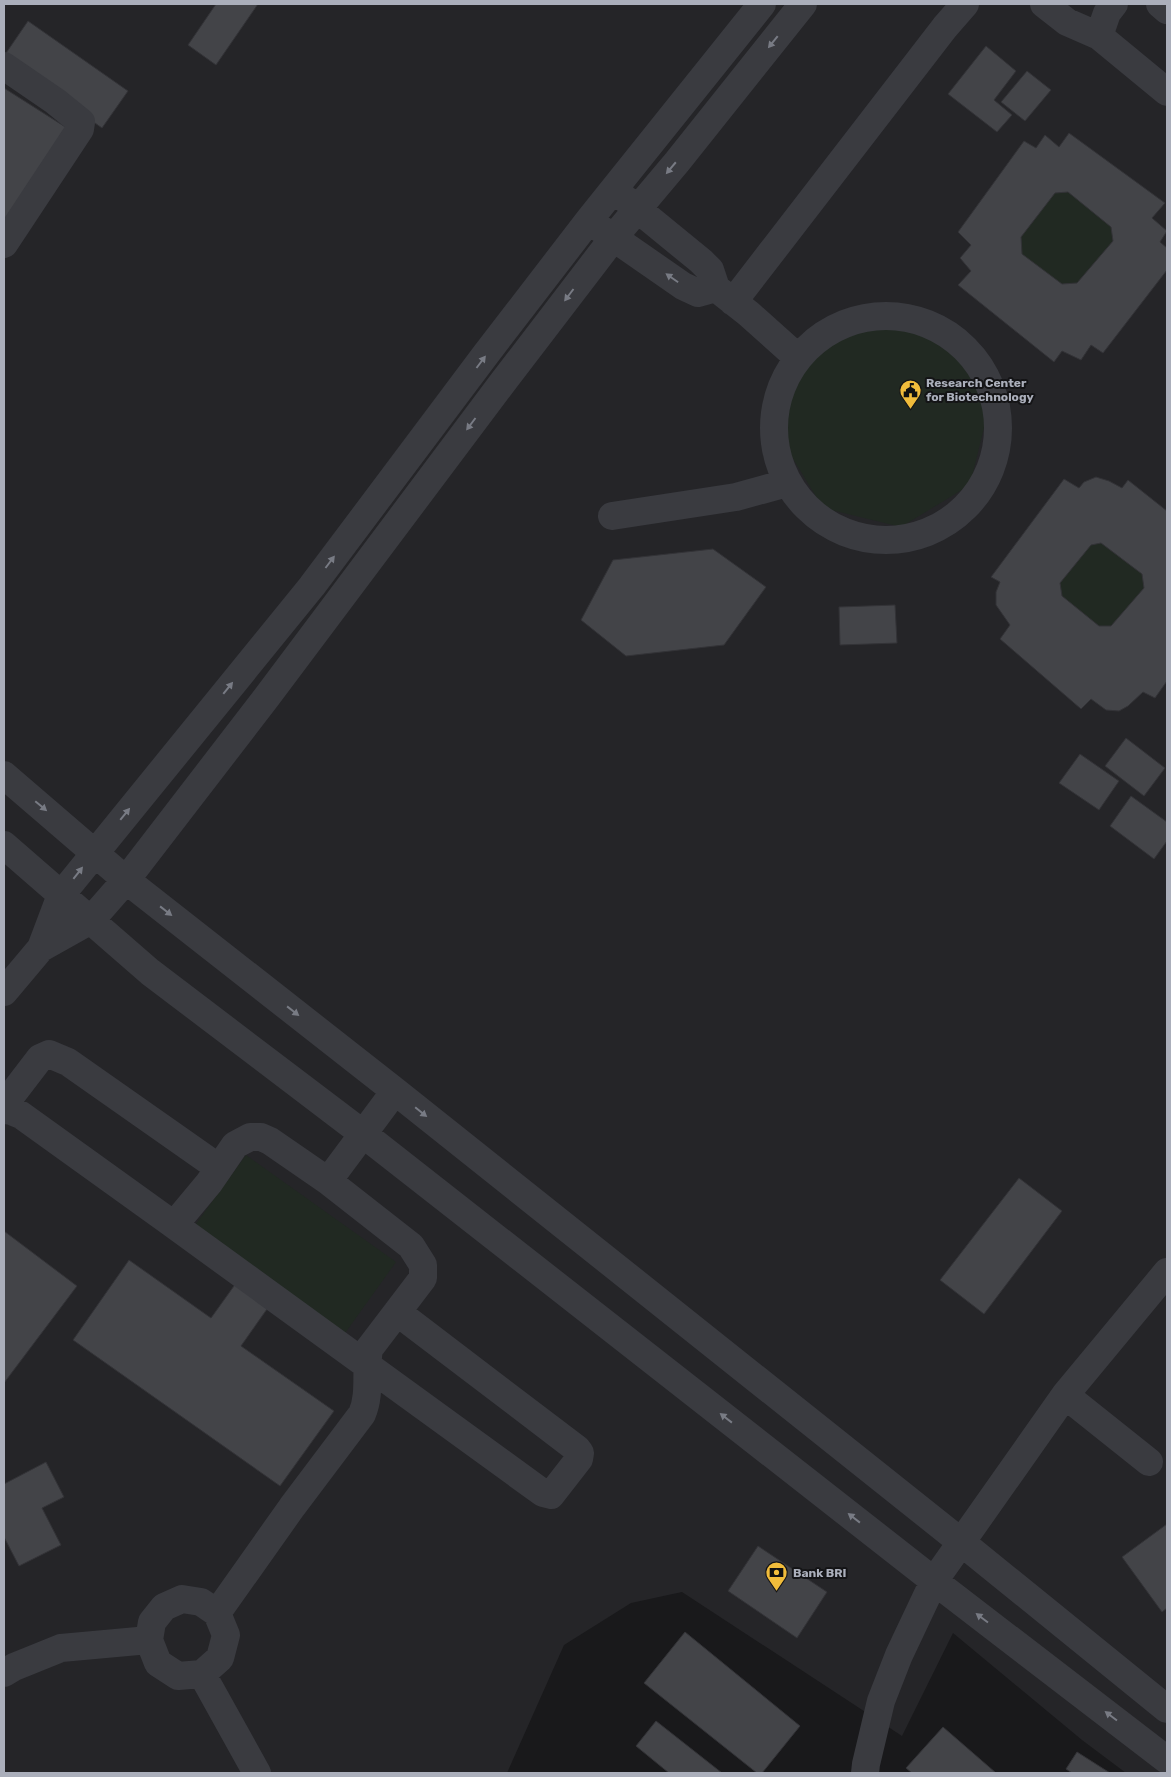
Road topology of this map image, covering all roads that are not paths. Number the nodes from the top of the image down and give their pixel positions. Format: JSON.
{"nodes":[{"id":1,"x":762,"y":4,"type":"edge"},
{"id":2,"x":803,"y":4,"type":"edge"},
{"id":3,"x":965,"y":4,"type":"edge"},
{"id":4,"x":1044,"y":4,"type":"edge"},
{"id":5,"x":1114,"y":4,"type":"edge"},
{"id":6,"x":1160,"y":4,"type":"edge"},
{"id":7,"x":1167,"y":10,"type":"edge"},
{"id":8,"x":1099,"y":36,"type":"junction"},
{"id":9,"x":4,"y":66,"type":"edge"},
{"id":10,"x":1167,"y":92,"type":"edge"},
{"id":11,"x":614,"y":190,"type":"junction"},
{"id":12,"x":638,"y":208,"type":"junction"},
{"id":13,"x":589,"y":220,"type":"junction"},
{"id":14,"x":614,"y":237,"type":"junction"},
{"id":15,"x":4,"y":244,"type":"edge"},
{"id":16,"x":725,"y":295,"type":"junction"},
{"id":17,"x":797,"y":357,"type":"junction"},
{"id":18,"x":787,"y":483,"type":"junction"},
{"id":19,"x":612,"y":516,"type":"dead end"},
{"id":20,"x":4,"y":775,"type":"edge"},
{"id":21,"x":4,"y":845,"type":"edge"},
{"id":22,"x":95,"y":851,"type":"junction"},
{"id":23,"x":126,"y":880,"type":"junction"},
{"id":24,"x":60,"y":895,"type":"junction"},
{"id":25,"x":91,"y":920,"type":"junction"},
{"id":26,"x":41,"y":948,"type":"junction"},
{"id":27,"x":4,"y":992,"type":"edge"},
{"id":28,"x":395,"y":1091,"type":"junction"},
{"id":29,"x":4,"y":1105,"type":"edge"},
{"id":30,"x":4,"y":1110,"type":"edge"},
{"id":31,"x":362,"y":1133,"type":"junction"},
{"id":32,"x":219,"y":1168,"type":"junction"},
{"id":33,"x":328,"y":1181,"type":"junction"},
{"id":34,"x":174,"y":1225,"type":"junction"},
{"id":35,"x":1167,"y":1272,"type":"edge"},
{"id":36,"x":397,"y":1312,"type":"junction"},
{"id":37,"x":366,"y":1363,"type":"junction"},
{"id":38,"x":1066,"y":1395,"type":"junction"},
{"id":39,"x":1149,"y":1462,"type":"dead end"},
{"id":40,"x":961,"y":1542,"type":"junction"},
{"id":41,"x":934,"y":1581,"type":"junction"},
{"id":42,"x":217,"y":1613,"type":"junction"},
{"id":43,"x":149,"y":1640,"type":"junction"},
{"id":44,"x":4,"y":1673,"type":"edge"},
{"id":45,"x":202,"y":1674,"type":"junction"},
{"id":46,"x":1167,"y":1709,"type":"edge"},
{"id":47,"x":1159,"y":1753,"type":"edge"},
{"id":48,"x":257,"y":1773,"type":"edge"},
{"id":49,"x":865,"y":1773,"type":"edge"}],
"edges":[{"from":1,"to":11,"type":"lane"},
{"from":2,"to":12,"type":"lane","one_way":true},
{"from":3,"to":16,"type":"lane"},
{"from":4,"to":8,"type":"lane"},
{"from":5,"to":8,"type":"lane"},
{"from":6,"to":7,"type":"lane"},
{"from":8,"to":10,"type":"lane"},
{"from":9,"to":15,"type":"lane"},
{"from":11,"to":12,"type":"lane"},
{"from":11,"to":13,"type":"lane"},
{"from":12,"to":14,"type":"lane"},
{"from":12,"to":16,"type":"lane"},
{"from":13,"to":14,"type":"lane"},
{"from":22,"to":13,"type":"lane","one_way":true},
{"from":16,"to":14,"type":"lane","one_way":true},
{"from":14,"to":23,"type":"lane","one_way":true},
{"from":16,"to":17,"type":"lane"},
{"from":17,"to":18,"type":"lane"},
{"from":17,"to":18,"type":"lane"},
{"from":18,"to":19,"type":"lane"},
{"from":20,"to":22,"type":"lane","one_way":true},
{"from":21,"to":24,"type":"lane"},
{"from":22,"to":23,"type":"lane"},
{"from":24,"to":22,"type":"lane","one_way":true},
{"from":23,"to":25,"type":"lane"},
{"from":23,"to":28,"type":"lane","one_way":true},
{"from":24,"to":25,"type":"lane"},
{"from":24,"to":26,"type":"lane"},
{"from":25,"to":26,"type":"lane"},
{"from":25,"to":31,"type":"lane"},
{"from":26,"to":27,"type":"lane"},
{"from":28,"to":31,"type":"lane"},
{"from":28,"to":40,"type":"lane","one_way":true},
{"from":29,"to":32,"type":"lane"},
{"from":30,"to":34,"type":"lane"},
{"from":31,"to":33,"type":"lane"},
{"from":41,"to":31,"type":"lane","one_way":true},
{"from":32,"to":33,"type":"lane"},
{"from":32,"to":34,"type":"lane"},
{"from":33,"to":36,"type":"lane"},
{"from":34,"to":37,"type":"lane"},
{"from":35,"to":38,"type":"lane"},
{"from":36,"to":37,"type":"lane"},
{"from":36,"to":37,"type":"lane"},
{"from":37,"to":42,"type":"lane"},
{"from":38,"to":39,"type":"lane"},
{"from":38,"to":40,"type":"lane"},
{"from":40,"to":41,"type":"lane"},
{"from":40,"to":46,"type":"lane"},
{"from":47,"to":41,"type":"lane","one_way":true},
{"from":41,"to":49,"type":"lane"},
{"from":42,"to":43,"type":"lane"},
{"from":42,"to":45,"type":"lane"},
{"from":43,"to":44,"type":"lane"},
{"from":43,"to":45,"type":"lane"},
{"from":45,"to":48,"type":"lane"}]}
